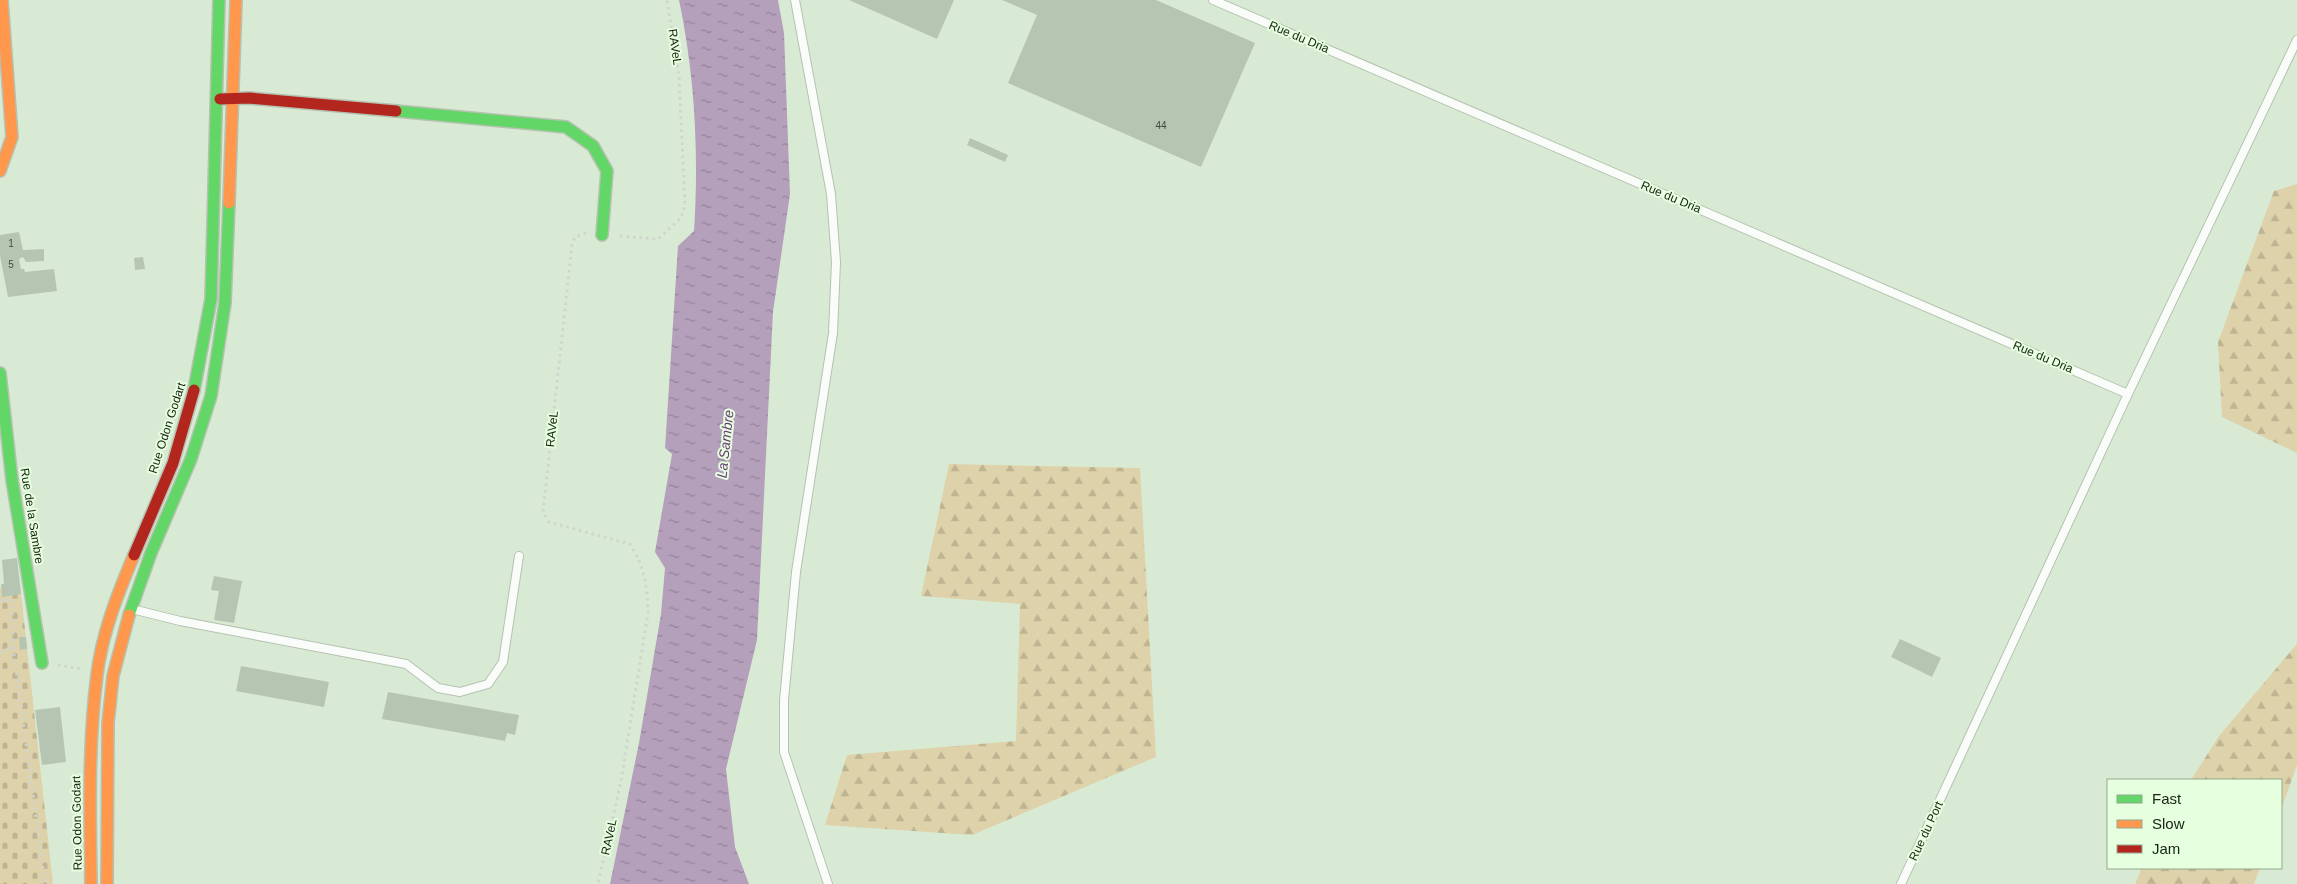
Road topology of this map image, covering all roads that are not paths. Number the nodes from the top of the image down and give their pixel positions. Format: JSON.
{"nodes":[{"id":1,"x":2,"y":0,"type":"edge"},
{"id":2,"x":219,"y":0,"type":"edge"},
{"id":3,"x":236,"y":0,"type":"edge"},
{"id":4,"x":795,"y":0,"type":"edge"},
{"id":5,"x":1213,"y":0,"type":"edge"},
{"id":6,"x":2297,"y":40,"type":"edge"},
{"id":7,"x":234,"y":97,"type":"junction"},
{"id":8,"x":216,"y":99,"type":"junction"},
{"id":9,"x":0,"y":170,"type":"edge"},
{"id":10,"x":602,"y":235,"type":"road end"},
{"id":11,"x":0,"y":373,"type":"edge"},
{"id":12,"x":2128,"y":394,"type":"junction"},
{"id":13,"x":519,"y":556,"type":"dead end"},
{"id":14,"x":114,"y":603,"type":"junction"},
{"id":15,"x":131,"y":609,"type":"junction"},
{"id":16,"x":42,"y":663,"type":"dead end"},
{"id":17,"x":91,"y":884,"type":"edge"},
{"id":18,"x":107,"y":884,"type":"edge"},
{"id":19,"x":828,"y":884,"type":"edge"},
{"id":20,"x":1901,"y":884,"type":"edge"}],
"edges":[{"from":1,"to":9,"type":"main road"},
{"from":2,"to":8,"type":"main road","name":"Rue Odon Godart"},
{"from":3,"to":7,"type":"main road"},
{"from":4,"to":19,"type":"lane"},
{"from":5,"to":12,"type":"lane","name":"Rue du Dria"},
{"from":6,"to":12,"type":"lane"},
{"from":7,"to":8,"type":"main road"},
{"from":7,"to":10,"type":"main road"},
{"from":7,"to":15,"type":"main road"},
{"from":8,"to":14,"type":"main road","name":"Rue Odon Godart"},
{"from":11,"to":16,"type":"main road","name":"Rue de la Sambre"},
{"from":12,"to":20,"type":"lane","name":"Rue du Port"},
{"from":13,"to":15,"type":"lane"},
{"from":14,"to":15,"type":"lane"},
{"from":14,"to":17,"type":"main road","name":"Rue Odon Godart"},
{"from":15,"to":18,"type":"main road"}]}
